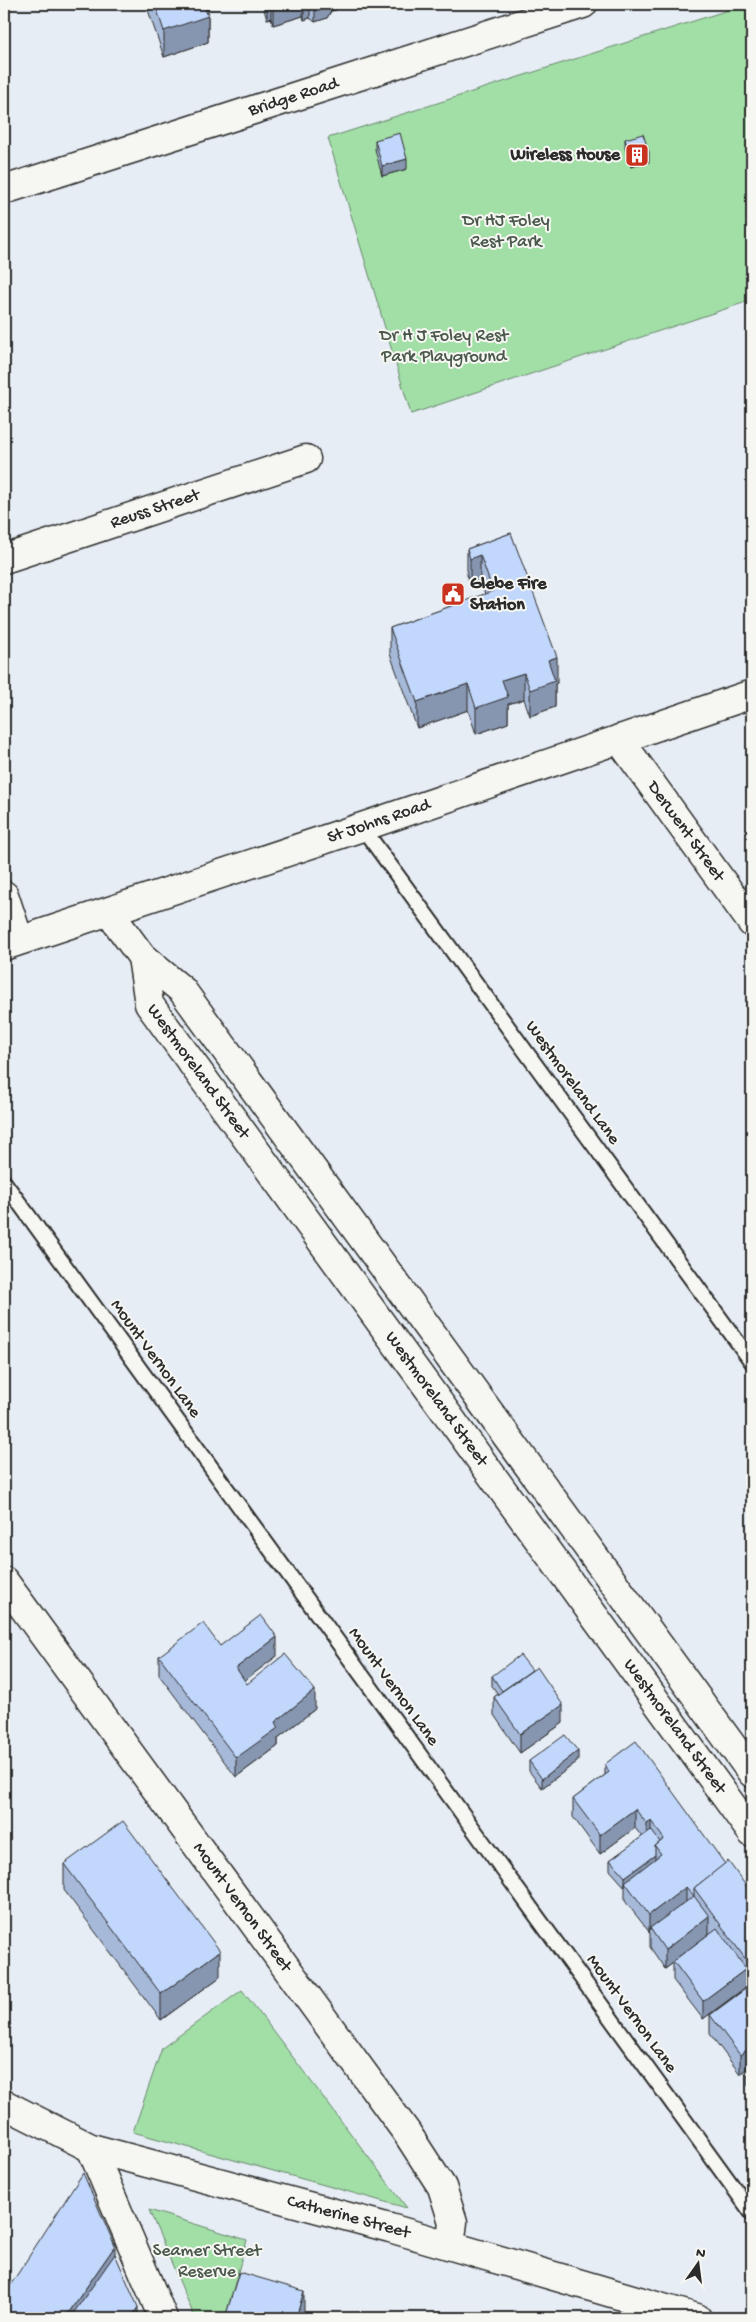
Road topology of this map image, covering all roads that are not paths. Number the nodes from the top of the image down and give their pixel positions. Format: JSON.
{"nodes":[{"id":1,"x":583,"y":4,"type":"edge"},
{"id":2,"x":547,"y":9,"type":"edge"},
{"id":3,"x":4,"y":190,"type":"edge"},
{"id":4,"x":306,"y":459,"type":"dead end"},
{"id":5,"x":4,"y":559,"type":"edge"},
{"id":6,"x":752,"y":694,"type":"edge"},
{"id":7,"x":619,"y":739,"type":"junction"},
{"id":8,"x":362,"y":827,"type":"junction"},
{"id":9,"x":4,"y":895,"type":"edge"},
{"id":10,"x":109,"y":912,"type":"junction"},
{"id":11,"x":752,"y":923,"type":"edge"},
{"id":12,"x":12,"y":943,"type":"edge"},
{"id":13,"x":142,"y":957,"type":"junction"},
{"id":14,"x":4,"y":1182,"type":"edge"},
{"id":15,"x":752,"y":1362,"type":"edge"},
{"id":16,"x":4,"y":1581,"type":"edge"},
{"id":17,"x":752,"y":1773,"type":"edge"},
{"id":18,"x":752,"y":1833,"type":"edge"},
{"id":19,"x":4,"y":2104,"type":"edge"},
{"id":20,"x":91,"y":2148,"type":"junction"},
{"id":21,"x":752,"y":2213,"type":"edge"},
{"id":22,"x":450,"y":2245,"type":"junction"},
{"id":23,"x":164,"y":2318,"type":"edge"},
{"id":24,"x":697,"y":2318,"type":"edge"}],
"edges":[{"from":1,"to":2,"type":"street","name":"Bridge Road"},
{"from":2,"to":3,"type":"street","name":"Bridge Road"},
{"from":4,"to":5,"type":"street","name":"Reuss Street"},
{"from":6,"to":7,"type":"street","name":"St Johns Road"},
{"from":7,"to":8,"type":"street","name":"St Johns Road"},
{"from":7,"to":11,"type":"street","name":"Derwent Street"},
{"from":8,"to":10,"type":"street","name":"St Johns Road"},
{"from":8,"to":15,"type":"lane","name":"Westmoreland Lane"},
{"from":9,"to":12,"type":"street"},
{"from":10,"to":12,"type":"street","name":"St Johns Road"},
{"from":10,"to":13,"type":"street","name":"Westmoreland Street"},
{"from":13,"to":17,"type":"street","name":"Westmoreland Street"},
{"from":13,"to":18,"type":"street","name":"Westmoreland Street"},
{"from":14,"to":21,"type":"lane","name":"Mount Vernon Lane"},
{"from":16,"to":22,"type":"street","name":"Mount Vernon Street"},
{"from":19,"to":20,"type":"street","name":"Catherine Street"},
{"from":20,"to":22,"type":"street","name":"Catherine Street"},
{"from":20,"to":23,"type":"street"},
{"from":22,"to":24,"type":"street","name":"Catherine Street"}]}
